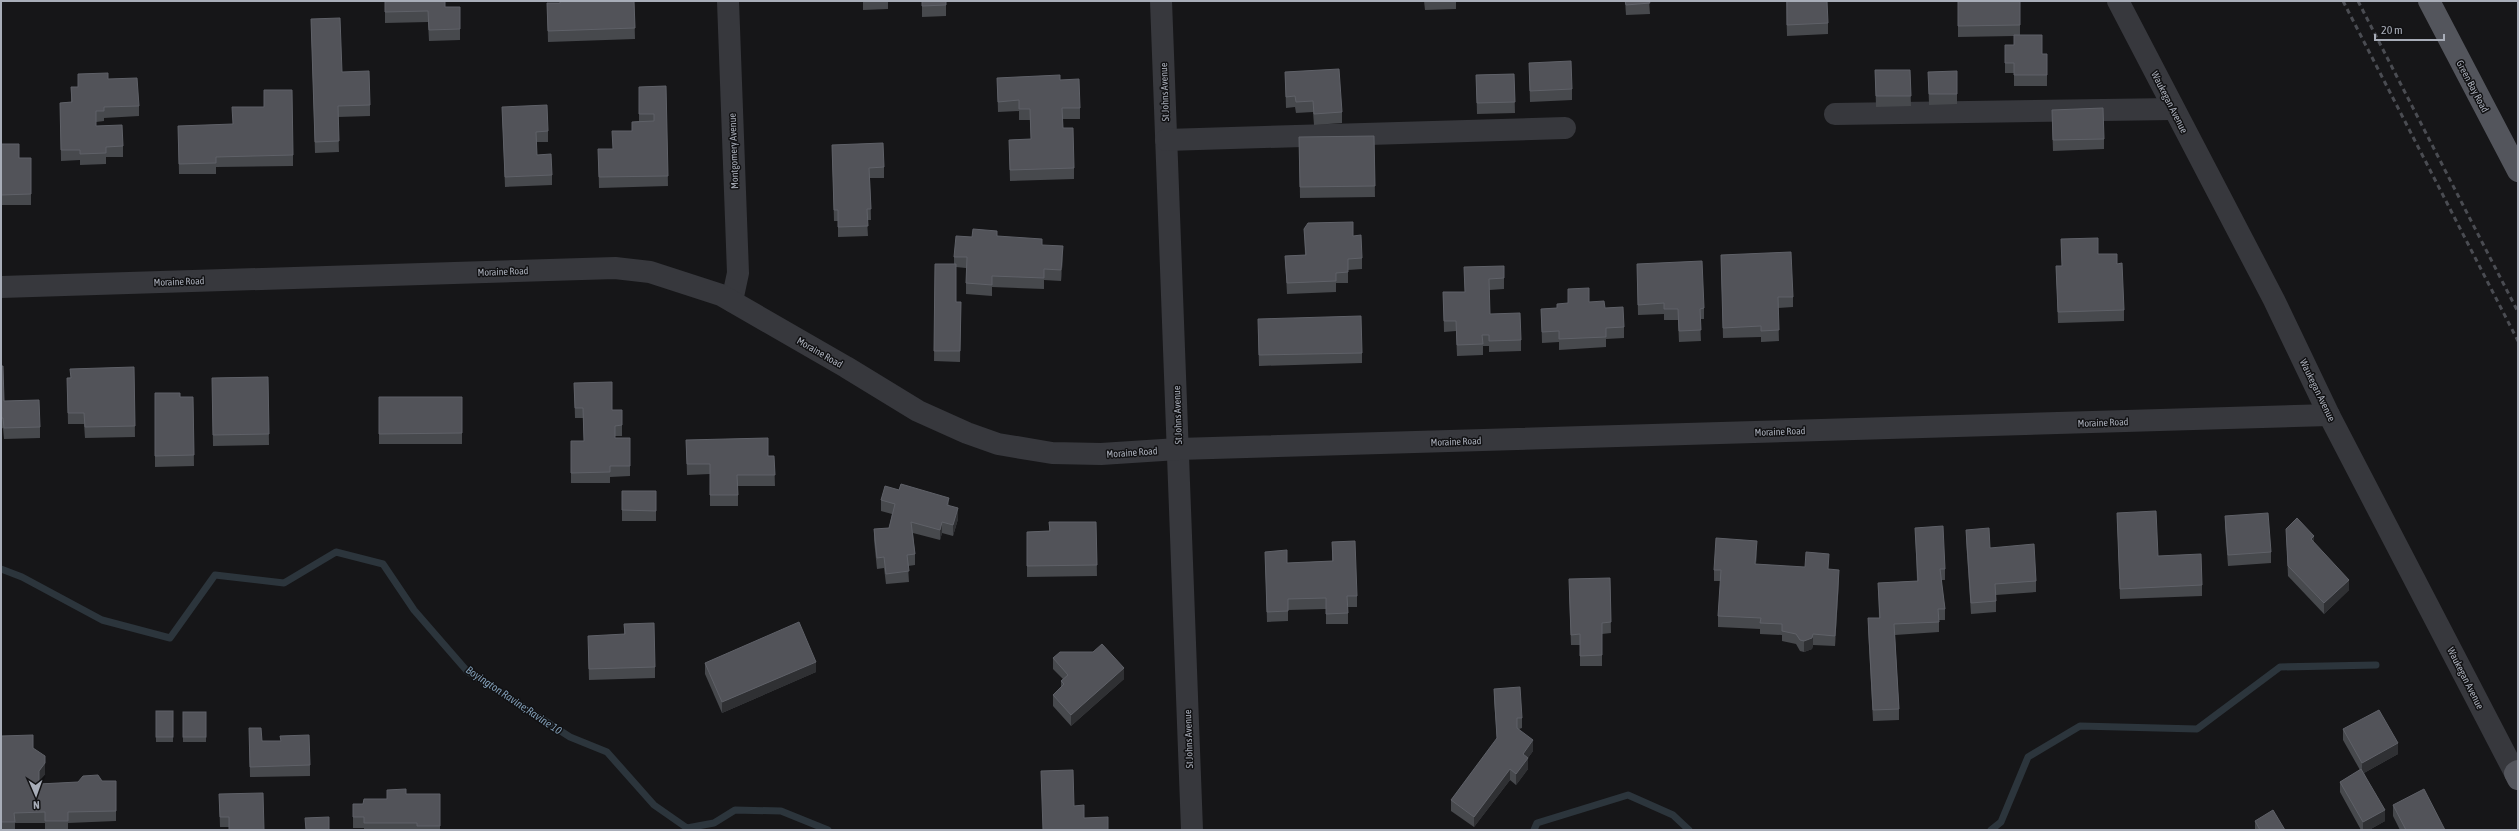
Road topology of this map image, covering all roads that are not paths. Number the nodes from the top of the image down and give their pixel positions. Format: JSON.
{"nodes":[{"id":1,"x":728,"y":1,"type":"edge"},
{"id":2,"x":1161,"y":1,"type":"edge"},
{"id":3,"x":2118,"y":1,"type":"edge"},
{"id":4,"x":2429,"y":1,"type":"edge"},
{"id":5,"x":2173,"y":109,"type":"junction"},
{"id":6,"x":1835,"y":114,"type":"dead end"},
{"id":7,"x":1565,"y":128,"type":"dead end"},
{"id":8,"x":1166,"y":140,"type":"junction"},
{"id":9,"x":2518,"y":171,"type":"edge"},
{"id":10,"x":1,"y":287,"type":"edge"},
{"id":11,"x":732,"y":301,"type":"junction"},
{"id":12,"x":2329,"y":415,"type":"junction"},
{"id":13,"x":1178,"y":449,"type":"junction"},
{"id":14,"x":2517,"y":774,"type":"edge"},
{"id":15,"x":1192,"y":830,"type":"edge"}],
"edges":[{"from":1,"to":11,"type":"street","name":"Montgomery Avenue"},
{"from":2,"to":8,"type":"street","name":"St Johns Avenue"},
{"from":3,"to":5,"type":"street","name":"Waukegan Avenue"},
{"from":4,"to":9,"type":"main road","name":"Green Bay Road"},
{"from":5,"to":6,"type":"street"},
{"from":5,"to":12,"type":"street","name":"Waukegan Avenue"},
{"from":7,"to":8,"type":"street"},
{"from":8,"to":13,"type":"street","name":"St Johns Avenue"},
{"from":10,"to":11,"type":"street","name":"Moraine Road"},
{"from":11,"to":13,"type":"street","name":"Moraine Road"},
{"from":12,"to":13,"type":"street","name":"Moraine Road"},
{"from":12,"to":14,"type":"street","name":"Waukegan Avenue"},
{"from":13,"to":15,"type":"street","name":"St Johns Avenue"}]}
